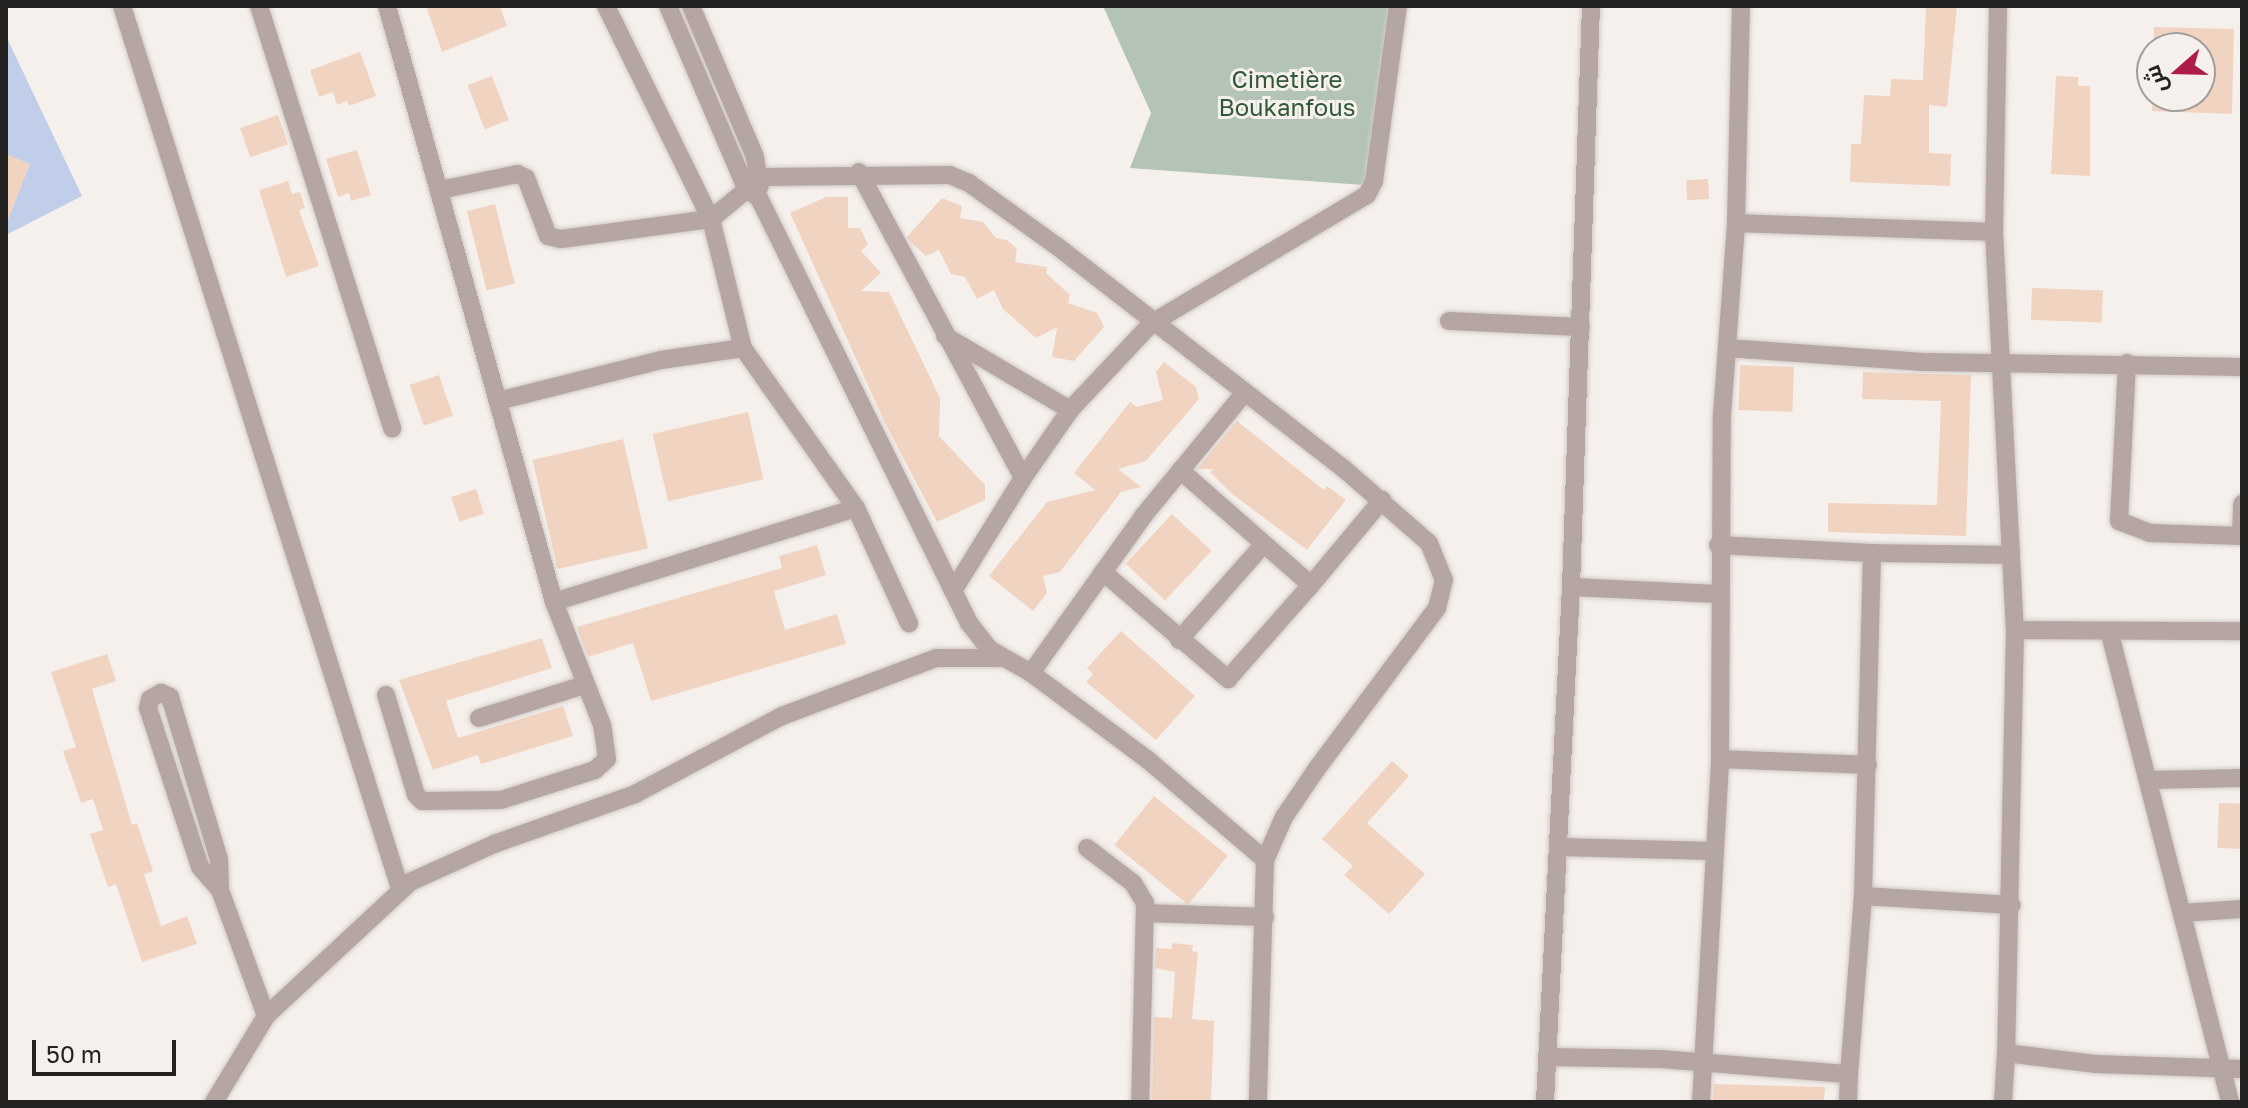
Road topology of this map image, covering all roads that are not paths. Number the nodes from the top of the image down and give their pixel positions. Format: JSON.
{"nodes":[{"id":1,"x":122,"y":6,"type":"edge"},
{"id":2,"x":259,"y":6,"type":"edge"},
{"id":3,"x":387,"y":6,"type":"edge"},
{"id":4,"x":606,"y":6,"type":"edge"},
{"id":5,"x":668,"y":6,"type":"edge"},
{"id":6,"x":691,"y":6,"type":"edge"},
{"id":7,"x":1398,"y":6,"type":"edge"},
{"id":8,"x":1591,"y":6,"type":"edge"},
{"id":9,"x":1741,"y":6,"type":"edge"},
{"id":10,"x":1998,"y":6,"type":"edge"},
{"id":11,"x":859,"y":172,"type":"junction"},
{"id":12,"x":762,"y":177,"type":"junction"},
{"id":13,"x":440,"y":190,"type":"junction"},
{"id":14,"x":752,"y":193,"type":"junction"},
{"id":15,"x":711,"y":219,"type":"junction"},
{"id":16,"x":1736,"y":223,"type":"junction"},
{"id":17,"x":1994,"y":232,"type":"junction"},
{"id":18,"x":1449,"y":321,"type":"dead end"},
{"id":19,"x":1152,"y":323,"type":"junction"},
{"id":20,"x":1581,"y":327,"type":"junction"},
{"id":21,"x":942,"y":334,"type":"junction"},
{"id":22,"x":743,"y":348,"type":"junction"},
{"id":23,"x":1727,"y":348,"type":"junction"},
{"id":24,"x":1998,"y":362,"type":"junction"},
{"id":25,"x":2127,"y":363,"type":"junction"},
{"id":26,"x":2242,"y":367,"type":"edge"},
{"id":27,"x":1245,"y":392,"type":"junction"},
{"id":28,"x":498,"y":401,"type":"junction"},
{"id":29,"x":1070,"y":410,"type":"junction"},
{"id":30,"x":392,"y":429,"type":"dead end"},
{"id":31,"x":1180,"y":470,"type":"junction"},
{"id":32,"x":1023,"y":478,"type":"junction"},
{"id":33,"x":1382,"y":500,"type":"junction"},
{"id":34,"x":2242,"y":504,"type":"edge"},
{"id":35,"x":856,"y":508,"type":"junction"},
{"id":36,"x":2242,"y":536,"type":"edge"},
{"id":37,"x":1263,"y":545,"type":"junction"},
{"id":38,"x":1718,"y":545,"type":"junction"},
{"id":39,"x":1872,"y":553,"type":"junction"},
{"id":40,"x":2008,"y":555,"type":"junction"},
{"id":41,"x":1103,"y":572,"type":"junction"},
{"id":42,"x":1311,"y":585,"type":"junction"},
{"id":43,"x":1571,"y":587,"type":"junction"},
{"id":44,"x":953,"y":591,"type":"junction"},
{"id":45,"x":1719,"y":594,"type":"junction"},
{"id":46,"x":554,"y":602,"type":"junction"},
{"id":47,"x":909,"y":623,"type":"dead end"},
{"id":48,"x":2015,"y":630,"type":"junction"},
{"id":49,"x":2242,"y":631,"type":"edge"},
{"id":50,"x":2110,"y":634,"type":"junction"},
{"id":51,"x":1179,"y":640,"type":"junction"},
{"id":52,"x":1004,"y":658,"type":"junction"},
{"id":53,"x":1031,"y":673,"type":"junction"},
{"id":54,"x":584,"y":685,"type":"junction"},
{"id":55,"x":386,"y":695,"type":"dead end"},
{"id":56,"x":479,"y":718,"type":"dead end"},
{"id":57,"x":1720,"y":759,"type":"junction"},
{"id":58,"x":1868,"y":765,"type":"junction"},
{"id":59,"x":2242,"y":778,"type":"edge"},
{"id":60,"x":2149,"y":780,"type":"junction"},
{"id":61,"x":1559,"y":847,"type":"junction"},
{"id":62,"x":1087,"y":848,"type":"dead end"},
{"id":63,"x":1713,"y":851,"type":"junction"},
{"id":64,"x":1265,"y":860,"type":"junction"},
{"id":65,"x":400,"y":888,"type":"junction"},
{"id":66,"x":220,"y":890,"type":"junction"},
{"id":67,"x":1863,"y":896,"type":"junction"},
{"id":68,"x":2012,"y":905,"type":"junction"},
{"id":69,"x":2242,"y":909,"type":"edge"},
{"id":70,"x":1146,"y":913,"type":"junction"},
{"id":71,"x":2182,"y":913,"type":"junction"},
{"id":72,"x":1265,"y":917,"type":"junction"},
{"id":73,"x":266,"y":1016,"type":"junction"},
{"id":74,"x":2006,"y":1053,"type":"junction"},
{"id":75,"x":1548,"y":1057,"type":"junction"},
{"id":76,"x":1703,"y":1062,"type":"junction"},
{"id":77,"x":2233,"y":1069,"type":"edge"},
{"id":78,"x":1849,"y":1074,"type":"junction"},
{"id":79,"x":214,"y":1102,"type":"edge"},
{"id":80,"x":1140,"y":1102,"type":"edge"},
{"id":81,"x":1258,"y":1102,"type":"edge"},
{"id":82,"x":1545,"y":1102,"type":"edge"},
{"id":83,"x":1701,"y":1102,"type":"edge"},
{"id":84,"x":1848,"y":1102,"type":"edge"},
{"id":85,"x":2003,"y":1102,"type":"edge"},
{"id":86,"x":2230,"y":1102,"type":"edge"}],
"edges":[{"from":1,"to":65,"type":"street"},
{"from":2,"to":30,"type":"street"},
{"from":3,"to":13,"type":"street"},
{"from":4,"to":15,"type":"street"},
{"from":5,"to":14,"type":"street"},
{"from":6,"to":12,"type":"street"},
{"from":7,"to":19,"type":"street"},
{"from":8,"to":20,"type":"street"},
{"from":9,"to":16,"type":"street"},
{"from":10,"to":17,"type":"street"},
{"from":11,"to":12,"type":"street"},
{"from":11,"to":19,"type":"street"},
{"from":11,"to":21,"type":"street"},
{"from":12,"to":14,"type":"street"},
{"from":13,"to":15,"type":"street"},
{"from":13,"to":28,"type":"street"},
{"from":14,"to":15,"type":"street"},
{"from":14,"to":44,"type":"street"},
{"from":15,"to":22,"type":"street"},
{"from":16,"to":17,"type":"street"},
{"from":16,"to":23,"type":"street"},
{"from":17,"to":24,"type":"street"},
{"from":18,"to":20,"type":"street"},
{"from":19,"to":27,"type":"street"},
{"from":19,"to":29,"type":"street"},
{"from":20,"to":43,"type":"street"},
{"from":21,"to":29,"type":"street"},
{"from":21,"to":32,"type":"street"},
{"from":22,"to":28,"type":"street"},
{"from":22,"to":35,"type":"street"},
{"from":23,"to":24,"type":"street"},
{"from":23,"to":38,"type":"street"},
{"from":24,"to":25,"type":"street"},
{"from":24,"to":40,"type":"street"},
{"from":25,"to":26,"type":"street"},
{"from":25,"to":36,"type":"street"},
{"from":27,"to":31,"type":"street"},
{"from":27,"to":33,"type":"street"},
{"from":28,"to":46,"type":"street"},
{"from":29,"to":32,"type":"street"},
{"from":31,"to":37,"type":"street"},
{"from":31,"to":41,"type":"street"},
{"from":32,"to":44,"type":"street"},
{"from":33,"to":42,"type":"street"},
{"from":33,"to":64,"type":"street"},
{"from":34,"to":36,"type":"street"},
{"from":35,"to":46,"type":"street"},
{"from":35,"to":47,"type":"street"},
{"from":37,"to":42,"type":"street"},
{"from":37,"to":51,"type":"street"},
{"from":38,"to":39,"type":"street"},
{"from":38,"to":45,"type":"street"},
{"from":39,"to":40,"type":"street"},
{"from":39,"to":58,"type":"street"},
{"from":40,"to":48,"type":"street"},
{"from":41,"to":51,"type":"street"},
{"from":41,"to":53,"type":"street"},
{"from":42,"to":51,"type":"street"},
{"from":43,"to":45,"type":"street"},
{"from":43,"to":61,"type":"street"},
{"from":44,"to":52,"type":"street"},
{"from":45,"to":57,"type":"street"},
{"from":46,"to":54,"type":"street"},
{"from":48,"to":50,"type":"street"},
{"from":48,"to":68,"type":"street"},
{"from":49,"to":50,"type":"street"},
{"from":50,"to":60,"type":"street"},
{"from":52,"to":53,"type":"street"},
{"from":52,"to":65,"type":"street"},
{"from":53,"to":64,"type":"street"},
{"from":54,"to":55,"type":"street"},
{"from":54,"to":56,"type":"street"},
{"from":57,"to":58,"type":"street"},
{"from":57,"to":63,"type":"street"},
{"from":58,"to":67,"type":"street"},
{"from":59,"to":60,"type":"street"},
{"from":60,"to":71,"type":"street"},
{"from":61,"to":63,"type":"street"},
{"from":61,"to":75,"type":"street"},
{"from":62,"to":70,"type":"street"},
{"from":63,"to":76,"type":"street"},
{"from":64,"to":72,"type":"street"},
{"from":65,"to":73,"type":"street"},
{"from":66,"to":66,"type":"street"},
{"from":66,"to":73,"type":"street"},
{"from":67,"to":68,"type":"street"},
{"from":67,"to":78,"type":"street"},
{"from":68,"to":74,"type":"street"},
{"from":69,"to":71,"type":"street"},
{"from":70,"to":72,"type":"street"},
{"from":70,"to":80,"type":"street"},
{"from":71,"to":77,"type":"street"},
{"from":72,"to":81,"type":"street"},
{"from":73,"to":79,"type":"street"},
{"from":74,"to":77,"type":"street"},
{"from":74,"to":85,"type":"street"},
{"from":75,"to":76,"type":"street"},
{"from":75,"to":82,"type":"street"},
{"from":76,"to":78,"type":"street"},
{"from":76,"to":83,"type":"street"},
{"from":77,"to":86,"type":"street"},
{"from":78,"to":84,"type":"street"}]}
